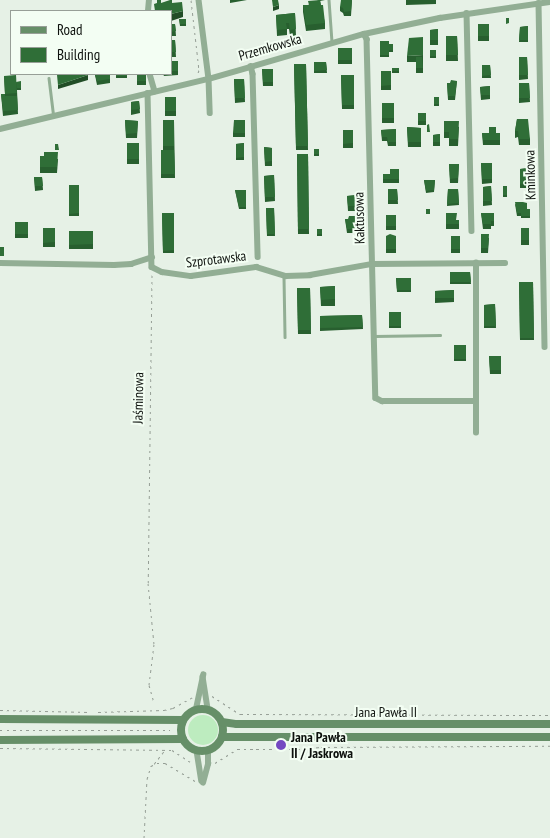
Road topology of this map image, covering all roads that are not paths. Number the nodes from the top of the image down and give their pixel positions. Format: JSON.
{"nodes":[{"id":1,"x":199,"y":0,"type":"edge"},
{"id":2,"x":329,"y":0,"type":"edge"},
{"id":3,"x":550,"y":2,"type":"edge"},
{"id":4,"x":539,"y":3,"type":"junction"},
{"id":5,"x":467,"y":13,"type":"junction"},
{"id":6,"x":364,"y":34,"type":"junction"},
{"id":7,"x":332,"y":43,"type":"junction"},
{"id":8,"x":251,"y":66,"type":"junction"},
{"id":9,"x":150,"y":75,"type":"edge"},
{"id":10,"x":49,"y":78,"type":"dead end"},
{"id":11,"x":209,"y":79,"type":"junction"},
{"id":12,"x":155,"y":91,"type":"junction"},
{"id":13,"x":148,"y":93,"type":"junction"},
{"id":14,"x":210,"y":113,"type":"dead end"},
{"id":15,"x":54,"y":116,"type":"junction"},
{"id":16,"x":0,"y":129,"type":"edge"},
{"id":17,"x":472,"y":231,"type":"dead end"},
{"id":18,"x":152,"y":257,"type":"junction"},
{"id":19,"x":258,"y":257,"type":"dead end"},
{"id":20,"x":0,"y":263,"type":"edge"},
{"id":21,"x":476,"y":263,"type":"junction"},
{"id":22,"x":505,"y":263,"type":"dead end"},
{"id":23,"x":372,"y":264,"type":"junction"},
{"id":24,"x":284,"y":276,"type":"junction"},
{"id":25,"x":440,"y":335,"type":"dead end"},
{"id":26,"x":375,"y":336,"type":"junction"},
{"id":27,"x":285,"y":337,"type":"dead end"},
{"id":28,"x":545,"y":348,"type":"dead end"},
{"id":29,"x":476,"y":401,"type":"junction"},
{"id":30,"x":476,"y":433,"type":"dead end"},
{"id":31,"x":196,"y":709,"type":"junction"},
{"id":32,"x":208,"y":709,"type":"junction"},
{"id":33,"x":0,"y":719,"type":"edge"},
{"id":34,"x":183,"y":720,"type":"junction"},
{"id":35,"x":222,"y":722,"type":"junction"},
{"id":36,"x":550,"y":724,"type":"edge"},
{"id":37,"x":222,"y":737,"type":"junction"},
{"id":38,"x":550,"y":737,"type":"edge"},
{"id":39,"x":183,"y":739,"type":"junction"},
{"id":40,"x":0,"y":740,"type":"edge"},
{"id":41,"x":197,"y":750,"type":"junction"},
{"id":42,"x":208,"y":750,"type":"junction"}],
"edges":[{"from":1,"to":11,"type":"street"},
{"from":2,"to":7,"type":"lane"},
{"from":3,"to":4,"type":"street","name":"Przemkowska"},
{"from":4,"to":5,"type":"street","name":"Przemkowska"},
{"from":4,"to":28,"type":"street","name":"Kminkowa"},
{"from":5,"to":6,"type":"street","name":"Przemkowska"},
{"from":5,"to":17,"type":"street"},
{"from":6,"to":7,"type":"street","name":"Przemkowska"},
{"from":6,"to":23,"type":"street","name":"Kaktusowa"},
{"from":7,"to":8,"type":"street","name":"Przemkowska"},
{"from":8,"to":11,"type":"street","name":"Przemkowska"},
{"from":8,"to":19,"type":"street"},
{"from":9,"to":12,"type":"street"},
{"from":10,"to":15,"type":"lane"},
{"from":11,"to":12,"type":"street","name":"Przemkowska"},
{"from":11,"to":14,"type":"street"},
{"from":12,"to":13,"type":"street","name":"Przemkowska"},
{"from":13,"to":15,"type":"street","name":"Przemkowska"},
{"from":13,"to":18,"type":"street"},
{"from":15,"to":16,"type":"street","name":"Przemkowska"},
{"from":18,"to":20,"type":"street"},
{"from":18,"to":24,"type":"street","name":"Szprotawska"},
{"from":21,"to":22,"type":"street","name":"Szprotawska"},
{"from":21,"to":23,"type":"street","name":"Szprotawska"},
{"from":21,"to":29,"type":"street"},
{"from":23,"to":24,"type":"street","name":"Szprotawska"},
{"from":23,"to":26,"type":"street","name":"Kaktusowa"},
{"from":24,"to":27,"type":"lane"},
{"from":25,"to":26,"type":"lane"},
{"from":26,"to":29,"type":"street","name":"Kaktusowa"},
{"from":29,"to":30,"type":"street"},
{"from":31,"to":32,"type":"street"},
{"from":31,"to":32,"type":"street"},
{"from":31,"to":34,"type":"street"},
{"from":32,"to":35,"type":"street"},
{"from":33,"to":34,"type":"street"},
{"from":34,"to":39,"type":"street"},
{"from":35,"to":36,"type":"street","name":"Jana Pawła II"},
{"from":35,"to":37,"type":"street"},
{"from":37,"to":38,"type":"street","name":"Jana Pawła II"},
{"from":37,"to":42,"type":"street"},
{"from":39,"to":40,"type":"street"},
{"from":39,"to":41,"type":"street"},
{"from":41,"to":42,"type":"street"},
{"from":41,"to":42,"type":"street"}]}
